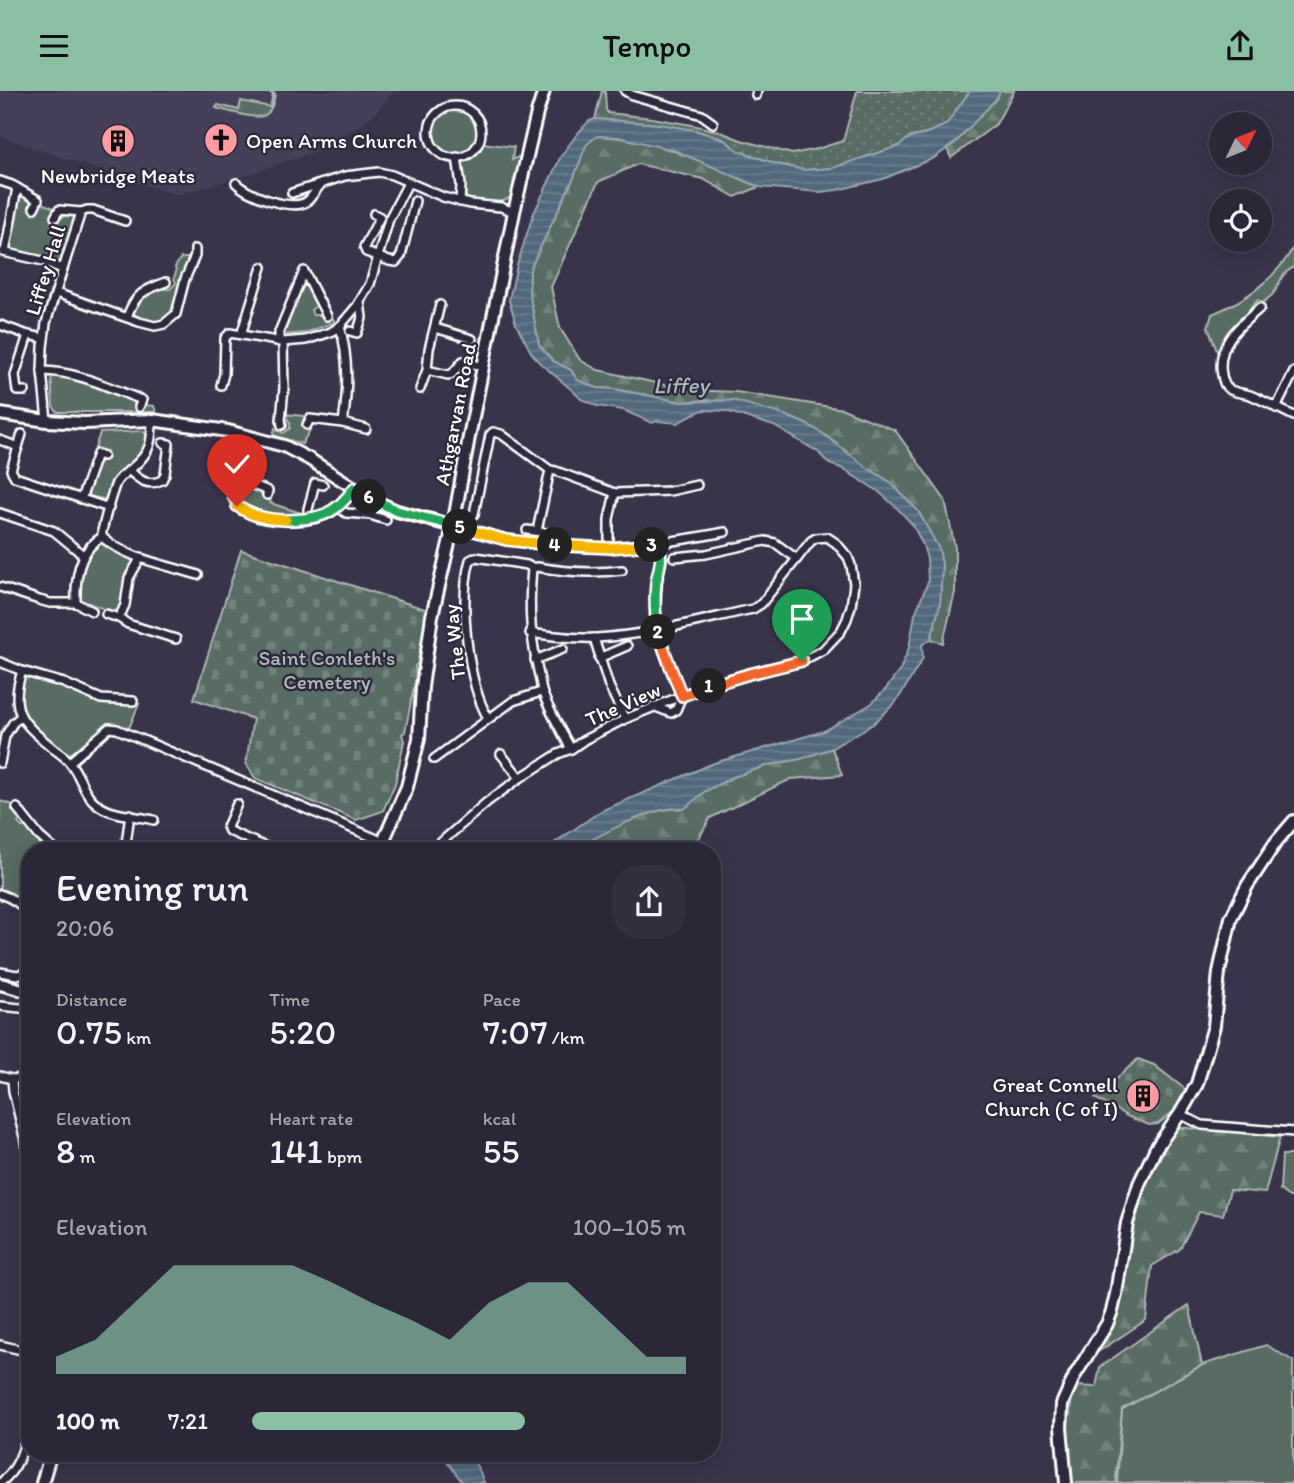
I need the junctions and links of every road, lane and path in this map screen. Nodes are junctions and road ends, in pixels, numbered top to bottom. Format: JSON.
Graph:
{"nodes":[{"id":1,"x":544,"y":91,"type":"edge"},
{"id":2,"x":625,"y":91,"type":"edge"},
{"id":3,"x":711,"y":118,"type":"dead end"},
{"id":4,"x":457,"y":157,"type":"junction"},
{"id":5,"x":0,"y":181,"type":"edge"},
{"id":6,"x":236,"y":183,"type":"dead end"},
{"id":7,"x":408,"y":183,"type":"junction"},
{"id":8,"x":322,"y":184,"type":"junction"},
{"id":9,"x":17,"y":188,"type":"junction"},
{"id":10,"x":292,"y":193,"type":"dead end"},
{"id":11,"x":415,"y":201,"type":"dead end"},
{"id":12,"x":460,"y":202,"type":"junction"},
{"id":13,"x":34,"y":208,"type":"dead end"},
{"id":14,"x":403,"y":209,"type":"dead end"},
{"id":15,"x":80,"y":212,"type":"junction"},
{"id":16,"x":412,"y":212,"type":"junction"},
{"id":17,"x":514,"y":212,"type":"junction"},
{"id":18,"x":374,"y":214,"type":"dead end"},
{"id":19,"x":55,"y":218,"type":"dead end"},
{"id":20,"x":125,"y":221,"type":"dead end"},
{"id":21,"x":195,"y":249,"type":"dead end"},
{"id":22,"x":2,"y":252,"type":"edge"},
{"id":23,"x":378,"y":256,"type":"junction"},
{"id":24,"x":262,"y":267,"type":"dead end"},
{"id":25,"x":62,"y":269,"type":"junction"},
{"id":26,"x":166,"y":282,"type":"dead end"},
{"id":27,"x":56,"y":293,"type":"junction"},
{"id":28,"x":360,"y":302,"type":"junction"},
{"id":29,"x":440,"y":305,"type":"dead end"},
{"id":30,"x":323,"y":308,"type":"junction"},
{"id":31,"x":1260,"y":308,"type":"dead end"},
{"id":32,"x":314,"y":312,"type":"dead end"},
{"id":33,"x":327,"y":316,"type":"dead end"},
{"id":34,"x":127,"y":317,"type":"junction"},
{"id":35,"x":0,"y":325,"type":"edge"},
{"id":36,"x":340,"y":326,"type":"junction"},
{"id":37,"x":435,"y":328,"type":"junction"},
{"id":38,"x":350,"y":331,"type":"dead end"},
{"id":39,"x":28,"y":335,"type":"junction"},
{"id":40,"x":241,"y":335,"type":"junction"},
{"id":41,"x":44,"y":338,"type":"junction"},
{"id":42,"x":468,"y":340,"type":"dead end"},
{"id":43,"x":281,"y":342,"type":"junction"},
{"id":44,"x":484,"y":367,"type":"junction"},
{"id":45,"x":427,"y":370,"type":"junction"},
{"id":46,"x":42,"y":371,"type":"junction"},
{"id":47,"x":1294,"y":372,"type":"edge"},
{"id":48,"x":221,"y":385,"type":"dead end"},
{"id":49,"x":420,"y":389,"type":"dead end"},
{"id":50,"x":25,"y":391,"type":"dead end"},
{"id":51,"x":139,"y":407,"type":"dead end"},
{"id":52,"x":1276,"y":408,"type":"junction"},
{"id":53,"x":0,"y":414,"type":"edge"},
{"id":54,"x":1294,"y":417,"type":"edge"},
{"id":55,"x":152,"y":420,"type":"junction"},
{"id":56,"x":47,"y":421,"type":"junction"},
{"id":57,"x":343,"y":423,"type":"junction"},
{"id":58,"x":282,"y":425,"type":"dead end"},
{"id":59,"x":307,"y":425,"type":"dead end"},
{"id":60,"x":366,"y":429,"type":"dead end"},
{"id":61,"x":22,"y":434,"type":"dead end"},
{"id":62,"x":0,"y":440,"type":"edge"},
{"id":63,"x":163,"y":443,"type":"dead end"},
{"id":64,"x":18,"y":447,"type":"junction"},
{"id":65,"x":103,"y":456,"type":"dead end"},
{"id":66,"x":129,"y":470,"type":"junction"},
{"id":67,"x":473,"y":470,"type":"dead end"},
{"id":68,"x":550,"y":470,"type":"junction"},
{"id":69,"x":482,"y":472,"type":"junction"},
{"id":70,"x":687,"y":478,"type":"dead end"},
{"id":71,"x":323,"y":485,"type":"dead end"},
{"id":72,"x":354,"y":488,"type":"junction"},
{"id":73,"x":615,"y":493,"type":"junction"},
{"id":74,"x":267,"y":495,"type":"dead end"},
{"id":75,"x":81,"y":499,"type":"junction"},
{"id":76,"x":338,"y":507,"type":"junction"},
{"id":77,"x":109,"y":508,"type":"junction"},
{"id":78,"x":0,"y":513,"type":"edge"},
{"id":79,"x":474,"y":514,"type":"dead end"},
{"id":80,"x":309,"y":519,"type":"junction"},
{"id":81,"x":386,"y":520,"type":"dead end"},
{"id":82,"x":453,"y":526,"type":"junction"},
{"id":83,"x":527,"y":530,"type":"dead end"},
{"id":84,"x":537,"y":531,"type":"junction"},
{"id":85,"x":725,"y":532,"type":"dead end"},
{"id":86,"x":546,"y":533,"type":"dead end"},
{"id":87,"x":102,"y":537,"type":"junction"},
{"id":88,"x":659,"y":544,"type":"junction"},
{"id":89,"x":609,"y":548,"type":"junction"},
{"id":90,"x":83,"y":555,"type":"junction"},
{"id":91,"x":141,"y":557,"type":"junction"},
{"id":92,"x":674,"y":557,"type":"dead end"},
{"id":93,"x":797,"y":559,"type":"junction"},
{"id":94,"x":610,"y":562,"type":"dead end"},
{"id":95,"x":532,"y":568,"type":"junction"},
{"id":96,"x":622,"y":570,"type":"dead end"},
{"id":97,"x":611,"y":571,"type":"junction"},
{"id":98,"x":198,"y":575,"type":"dead end"},
{"id":99,"x":0,"y":587,"type":"edge"},
{"id":100,"x":76,"y":603,"type":"junction"},
{"id":101,"x":92,"y":611,"type":"dead end"},
{"id":102,"x":106,"y":614,"type":"dead end"},
{"id":103,"x":119,"y":618,"type":"junction"},
{"id":104,"x":657,"y":629,"type":"junction"},
{"id":105,"x":530,"y":633,"type":"junction"},
{"id":106,"x":594,"y":638,"type":"junction"},
{"id":107,"x":176,"y":639,"type":"dead end"},
{"id":108,"x":627,"y":646,"type":"dead end"},
{"id":109,"x":563,"y":649,"type":"dead end"},
{"id":110,"x":600,"y":658,"type":"junction"},
{"id":111,"x":535,"y":660,"type":"junction"},
{"id":112,"x":0,"y":662,"type":"edge"},
{"id":113,"x":22,"y":671,"type":"junction"},
{"id":114,"x":104,"y":689,"type":"dead end"},
{"id":115,"x":541,"y":692,"type":"junction"},
{"id":116,"x":682,"y":697,"type":"junction"},
{"id":117,"x":101,"y":699,"type":"junction"},
{"id":118,"x":133,"y":701,"type":"dead end"},
{"id":119,"x":653,"y":706,"type":"junction"},
{"id":120,"x":20,"y":717,"type":"junction"},
{"id":121,"x":488,"y":718,"type":"junction"},
{"id":122,"x":625,"y":719,"type":"junction"},
{"id":123,"x":3,"y":735,"type":"edge"},
{"id":124,"x":571,"y":749,"type":"junction"},
{"id":125,"x":502,"y":754,"type":"dead end"},
{"id":126,"x":434,"y":759,"type":"dead end"},
{"id":127,"x":70,"y":762,"type":"junction"},
{"id":128,"x":0,"y":763,"type":"edge"},
{"id":129,"x":520,"y":778,"type":"junction"},
{"id":130,"x":237,"y":804,"type":"dead end"},
{"id":131,"x":17,"y":809,"type":"dead end"},
{"id":132,"x":130,"y":814,"type":"junction"},
{"id":133,"x":154,"y":820,"type":"dead end"},
{"id":134,"x":1294,"y":821,"type":"edge"},
{"id":135,"x":46,"y":842,"type":"edge"},
{"id":136,"x":126,"y":842,"type":"edge"},
{"id":137,"x":254,"y":842,"type":"edge"},
{"id":138,"x":372,"y":842,"type":"edge"},
{"id":139,"x":383,"y":842,"type":"edge"},
{"id":140,"x":441,"y":842,"type":"edge"},
{"id":141,"x":0,"y":894,"type":"edge"},
{"id":142,"x":21,"y":906,"type":"edge"},
{"id":143,"x":0,"y":972,"type":"edge"},
{"id":144,"x":21,"y":974,"type":"edge"},
{"id":145,"x":0,"y":984,"type":"edge"},
{"id":146,"x":21,"y":990,"type":"edge"},
{"id":147,"x":0,"y":1006,"type":"edge"},
{"id":148,"x":21,"y":1008,"type":"edge"},
{"id":149,"x":0,"y":1076,"type":"edge"},
{"id":150,"x":21,"y":1078,"type":"edge"},
{"id":151,"x":12,"y":1079,"type":"junction"},
{"id":152,"x":1180,"y":1114,"type":"junction"},
{"id":153,"x":21,"y":1124,"type":"edge"},
{"id":154,"x":1294,"y":1132,"type":"edge"},
{"id":155,"x":0,"y":1345,"type":"edge"},
{"id":156,"x":21,"y":1350,"type":"edge"},
{"id":157,"x":21,"y":1452,"type":"edge"},
{"id":158,"x":48,"y":1462,"type":"edge"},
{"id":159,"x":0,"y":1483,"type":"edge"},
{"id":160,"x":42,"y":1483,"type":"edge"},
{"id":161,"x":1066,"y":1483,"type":"edge"}],
"edges":[{"from":1,"to":17,"type":"street","name":"Athgarvan Road"},
{"from":2,"to":3,"type":"street"},
{"from":4,"to":4,"type":"street"},
{"from":4,"to":12,"type":"street"},
{"from":5,"to":9,"type":"street"},
{"from":6,"to":8,"type":"street"},
{"from":7,"to":8,"type":"street"},
{"from":7,"to":12,"type":"street"},
{"from":7,"to":23,"type":"street"},
{"from":8,"to":10,"type":"street"},
{"from":9,"to":13,"type":"street"},
{"from":9,"to":22,"type":"street"},
{"from":11,"to":16,"type":"street"},
{"from":12,"to":17,"type":"street"},
{"from":14,"to":16,"type":"street"},
{"from":15,"to":19,"type":"street"},
{"from":15,"to":20,"type":"street"},
{"from":15,"to":25,"type":"street","name":"Liffey Hall"},
{"from":16,"to":23,"type":"street"},
{"from":17,"to":44,"type":"street","name":"Athgarvan Road"},
{"from":18,"to":23,"type":"street"},
{"from":21,"to":34,"type":"street"},
{"from":22,"to":25,"type":"street"},
{"from":23,"to":28,"type":"street"},
{"from":24,"to":40,"type":"street"},
{"from":25,"to":27,"type":"street","name":"Liffey Hall"},
{"from":26,"to":34,"type":"street"},
{"from":27,"to":34,"type":"street"},
{"from":27,"to":41,"type":"street","name":"Liffey Hall"},
{"from":28,"to":36,"type":"street"},
{"from":28,"to":38,"type":"street"},
{"from":29,"to":37,"type":"street"},
{"from":30,"to":32,"type":"street"},
{"from":30,"to":33,"type":"street"},
{"from":30,"to":43,"type":"street"},
{"from":31,"to":52,"type":"street"},
{"from":35,"to":39,"type":"street"},
{"from":36,"to":43,"type":"street"},
{"from":36,"to":57,"type":"street"},
{"from":37,"to":42,"type":"street"},
{"from":37,"to":45,"type":"street"},
{"from":39,"to":41,"type":"street"},
{"from":39,"to":50,"type":"street"},
{"from":40,"to":43,"type":"street"},
{"from":40,"to":48,"type":"street"},
{"from":41,"to":46,"type":"street","name":"Liffey Hall"},
{"from":43,"to":58,"type":"street"},
{"from":44,"to":45,"type":"street"},
{"from":44,"to":82,"type":"street","name":"Athgarvan Road"},
{"from":45,"to":49,"type":"street"},
{"from":46,"to":51,"type":"street"},
{"from":46,"to":56,"type":"street","name":"Liffey Hall"},
{"from":47,"to":52,"type":"street"},
{"from":52,"to":54,"type":"street"},
{"from":53,"to":56,"type":"street"},
{"from":55,"to":56,"type":"street"},
{"from":55,"to":66,"type":"street"},
{"from":55,"to":72,"type":"street"},
{"from":57,"to":59,"type":"street"},
{"from":57,"to":60,"type":"street"},
{"from":61,"to":64,"type":"street"},
{"from":62,"to":64,"type":"street"},
{"from":63,"to":66,"type":"street"},
{"from":64,"to":75,"type":"street"},
{"from":65,"to":75,"type":"street"},
{"from":66,"to":77,"type":"street"},
{"from":67,"to":69,"type":"street"},
{"from":68,"to":69,"type":"street"},
{"from":68,"to":73,"type":"street"},
{"from":68,"to":84,"type":"street"},
{"from":69,"to":79,"type":"street"},
{"from":70,"to":73,"type":"street"},
{"from":71,"to":80,"type":"street"},
{"from":72,"to":76,"type":"street"},
{"from":72,"to":82,"type":"street"},
{"from":73,"to":89,"type":"street"},
{"from":74,"to":80,"type":"street"},
{"from":75,"to":77,"type":"street"},
{"from":76,"to":80,"type":"street"},
{"from":76,"to":81,"type":"street"},
{"from":77,"to":87,"type":"street"},
{"from":78,"to":90,"type":"street"},
{"from":82,"to":89,"type":"street"},
{"from":82,"to":139,"type":"street","name":"Athgarvan Road"},
{"from":83,"to":84,"type":"street"},
{"from":84,"to":86,"type":"street"},
{"from":85,"to":88,"type":"street"},
{"from":87,"to":90,"type":"street"},
{"from":87,"to":91,"type":"street"},
{"from":88,"to":89,"type":"street"},
{"from":88,"to":104,"type":"street"},
{"from":90,"to":100,"type":"street"},
{"from":91,"to":98,"type":"street"},
{"from":91,"to":103,"type":"street"},
{"from":92,"to":93,"type":"street"},
{"from":93,"to":104,"type":"street"},
{"from":93,"to":116,"type":"street","name":"The View"},
{"from":94,"to":97,"type":"street"},
{"from":95,"to":97,"type":"street"},
{"from":95,"to":105,"type":"street"},
{"from":95,"to":121,"type":"street","name":"The Way"},
{"from":96,"to":97,"type":"street"},
{"from":99,"to":100,"type":"street"},
{"from":100,"to":101,"type":"street"},
{"from":102,"to":103,"type":"street"},
{"from":103,"to":107,"type":"street"},
{"from":104,"to":106,"type":"street"},
{"from":104,"to":116,"type":"street"},
{"from":105,"to":106,"type":"street"},
{"from":105,"to":111,"type":"street"},
{"from":106,"to":110,"type":"street"},
{"from":108,"to":110,"type":"street"},
{"from":109,"to":111,"type":"street"},
{"from":110,"to":122,"type":"street"},
{"from":111,"to":115,"type":"street"},
{"from":112,"to":113,"type":"street"},
{"from":113,"to":117,"type":"street"},
{"from":113,"to":120,"type":"street"},
{"from":114,"to":117,"type":"street"},
{"from":115,"to":121,"type":"street"},
{"from":115,"to":124,"type":"street"},
{"from":116,"to":119,"type":"street","name":"The View"},
{"from":116,"to":119,"type":"street"},
{"from":117,"to":118,"type":"street"},
{"from":119,"to":122,"type":"street","name":"The View"},
{"from":120,"to":123,"type":"street"},
{"from":120,"to":127,"type":"street"},
{"from":121,"to":126,"type":"street"},
{"from":122,"to":124,"type":"street","name":"The View"},
{"from":123,"to":128,"type":"street"},
{"from":124,"to":129,"type":"street","name":"The View"},
{"from":125,"to":129,"type":"street"},
{"from":127,"to":132,"type":"street"},
{"from":127,"to":138,"type":"street"},
{"from":129,"to":140,"type":"street","name":"The View"},
{"from":130,"to":137,"type":"street"},
{"from":131,"to":135,"type":"street"},
{"from":132,"to":133,"type":"street"},
{"from":132,"to":136,"type":"street"},
{"from":134,"to":152,"type":"street"},
{"from":141,"to":142,"type":"street"},
{"from":143,"to":144,"type":"street"},
{"from":145,"to":146,"type":"street"},
{"from":147,"to":148,"type":"street"},
{"from":149,"to":151,"type":"street"},
{"from":150,"to":151,"type":"street"},
{"from":151,"to":153,"type":"street"},
{"from":152,"to":154,"type":"street"},
{"from":152,"to":161,"type":"street"},
{"from":155,"to":156,"type":"street"},
{"from":157,"to":159,"type":"street"},
{"from":158,"to":160,"type":"street"}]}
